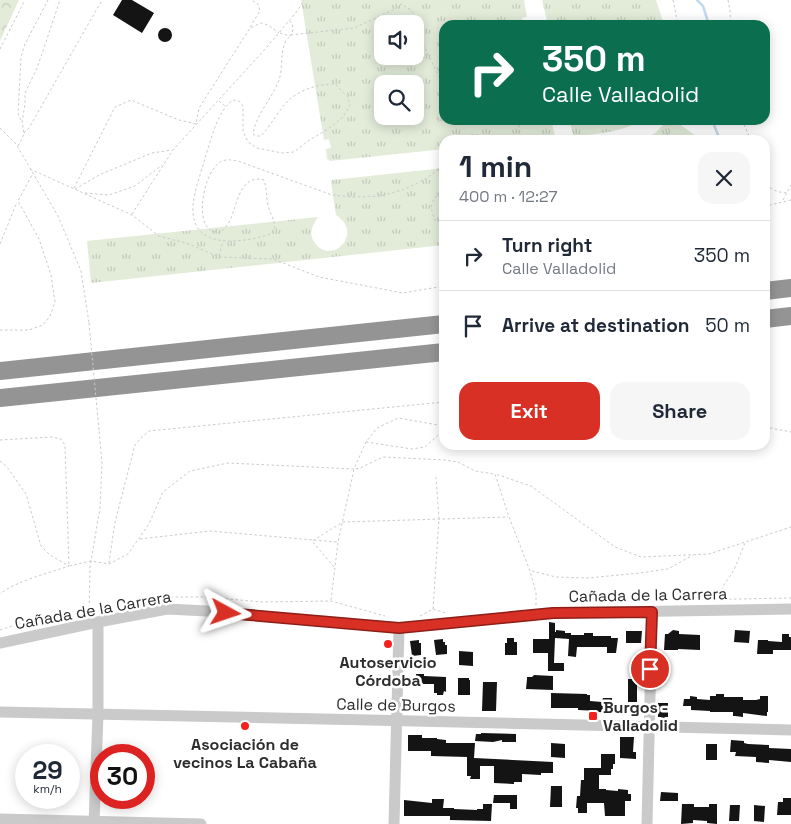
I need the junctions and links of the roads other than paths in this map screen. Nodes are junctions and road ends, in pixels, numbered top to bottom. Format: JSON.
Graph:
{"nodes":[{"id":1,"x":791,"y":288,"type":"edge"},
{"id":2,"x":770,"y":290,"type":"edge"},
{"id":3,"x":791,"y":316,"type":"edge"},
{"id":4,"x":770,"y":318,"type":"edge"},
{"id":5,"x":439,"y":325,"type":"edge"},
{"id":6,"x":439,"y":353,"type":"edge"},
{"id":7,"x":0,"y":371,"type":"edge"},
{"id":8,"x":0,"y":398,"type":"edge"},
{"id":9,"x":791,"y":608,"type":"edge"},
{"id":10,"x":652,"y":612,"type":"junction"},
{"id":11,"x":98,"y":622,"type":"junction"},
{"id":12,"x":399,"y":628,"type":"junction"},
{"id":13,"x":0,"y":643,"type":"edge"},
{"id":14,"x":0,"y":712,"type":"edge"},
{"id":15,"x":98,"y":714,"type":"junction"},
{"id":16,"x":396,"y":721,"type":"junction"},
{"id":17,"x":649,"y":726,"type":"junction"},
{"id":18,"x":791,"y":730,"type":"edge"},
{"id":19,"x":0,"y":819,"type":"edge"},
{"id":20,"x":94,"y":823,"type":"edge"},
{"id":21,"x":202,"y":824,"type":"edge"},
{"id":22,"x":394,"y":824,"type":"edge"},
{"id":23,"x":647,"y":824,"type":"edge"}],
"edges":[{"from":1,"to":2,"type":"highway"},
{"from":3,"to":4,"type":"highway"},
{"from":5,"to":7,"type":"highway"},
{"from":6,"to":8,"type":"highway"},
{"from":9,"to":10,"type":"street","name":"Cañada de la Carrera"},
{"from":10,"to":12,"type":"street","name":"Cañada de la Carrera"},
{"from":10,"to":17,"type":"street"},
{"from":11,"to":12,"type":"street","name":"Cañada de la Carrera"},
{"from":11,"to":13,"type":"street","name":"Cañada de la Carrera"},
{"from":11,"to":15,"type":"street"},
{"from":12,"to":16,"type":"street"},
{"from":14,"to":15,"type":"street","name":"Calle de Burgos"},
{"from":15,"to":16,"type":"street","name":"Calle de Burgos"},
{"from":15,"to":20,"type":"street"},
{"from":16,"to":17,"type":"street","name":"Calle de Burgos"},
{"from":16,"to":22,"type":"street"},
{"from":17,"to":18,"type":"street","name":"Calle de Burgos"},
{"from":17,"to":23,"type":"street"},
{"from":19,"to":20,"type":"street"},
{"from":20,"to":21,"type":"street"}]}
